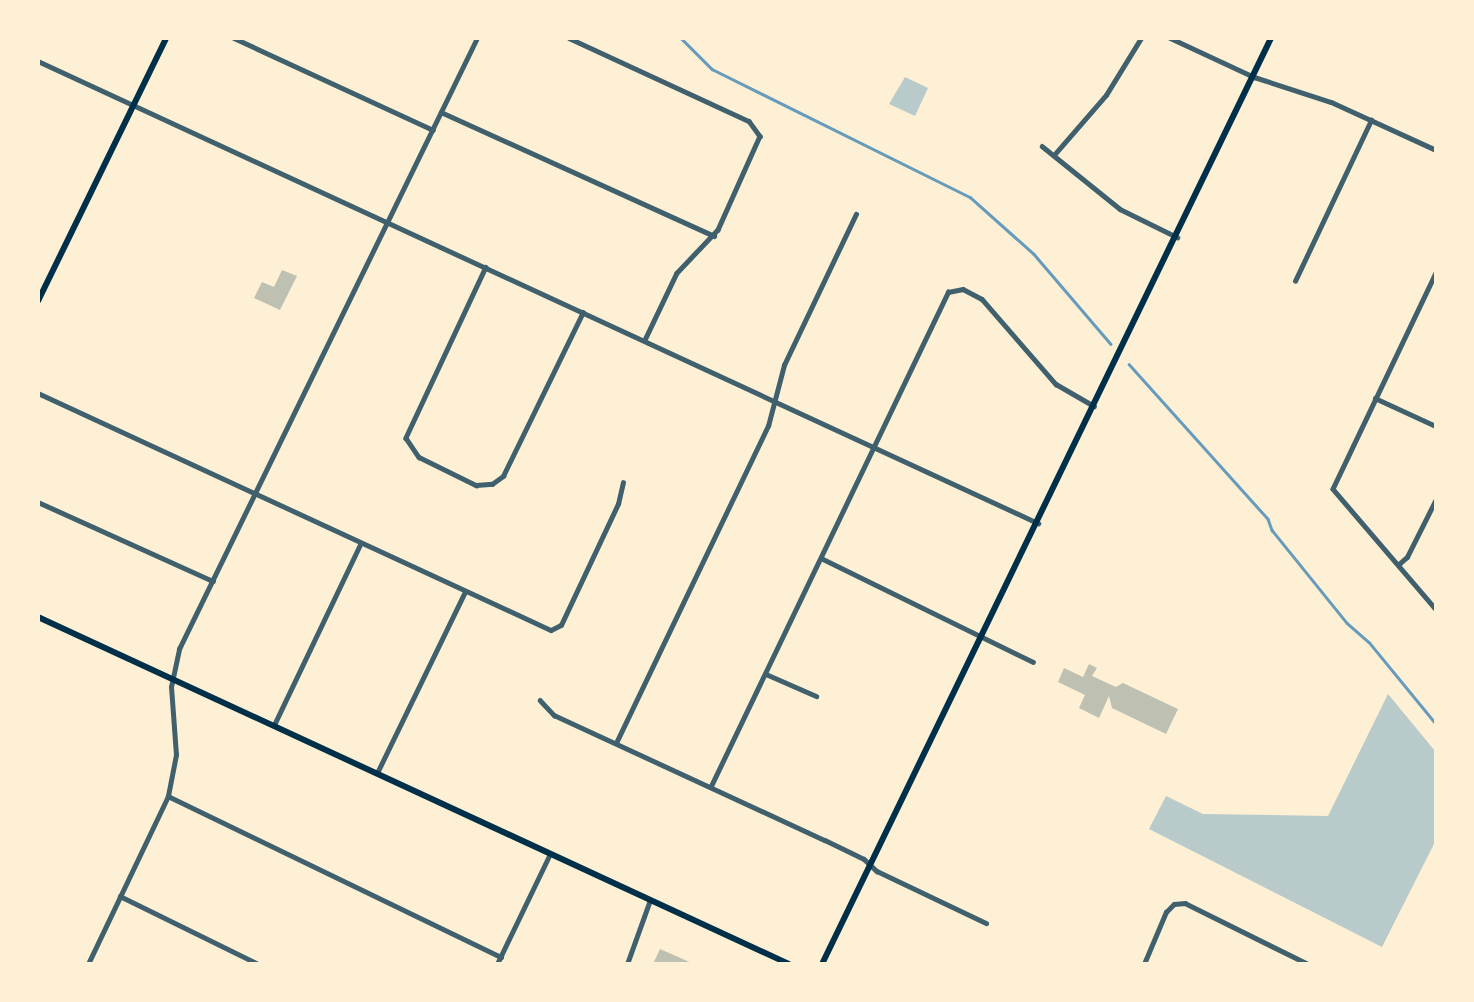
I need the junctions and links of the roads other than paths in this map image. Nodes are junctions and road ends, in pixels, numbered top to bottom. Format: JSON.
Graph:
{"nodes":[{"id":1,"x":166,"y":38,"type":"edge"},
{"id":2,"x":234,"y":38,"type":"edge"},
{"id":3,"x":569,"y":38,"type":"edge"},
{"id":4,"x":1141,"y":38,"type":"edge"},
{"id":5,"x":1170,"y":38,"type":"edge"},
{"id":6,"x":1271,"y":38,"type":"edge"},
{"id":7,"x":476,"y":39,"type":"edge"},
{"id":8,"x":38,"y":61,"type":"edge"},
{"id":9,"x":1254,"y":77,"type":"junction"},
{"id":10,"x":133,"y":106,"type":"junction"},
{"id":11,"x":441,"y":111,"type":"junction"},
{"id":12,"x":1371,"y":120,"type":"junction"},
{"id":13,"x":433,"y":130,"type":"junction"},
{"id":14,"x":1042,"y":146,"type":"dead end"},
{"id":15,"x":1436,"y":150,"type":"edge"},
{"id":16,"x":1054,"y":155,"type":"junction"},
{"id":17,"x":856,"y":214,"type":"dead end"},
{"id":18,"x":388,"y":222,"type":"junction"},
{"id":19,"x":714,"y":236,"type":"junction"},
{"id":20,"x":1177,"y":237,"type":"junction"},
{"id":21,"x":486,"y":267,"type":"junction"},
{"id":22,"x":1436,"y":273,"type":"edge"},
{"id":23,"x":1295,"y":281,"type":"dead end"},
{"id":24,"x":38,"y":301,"type":"edge"},
{"id":25,"x":583,"y":312,"type":"junction"},
{"id":26,"x":645,"y":340,"type":"junction"},
{"id":27,"x":38,"y":393,"type":"edge"},
{"id":28,"x":1375,"y":398,"type":"junction"},
{"id":29,"x":774,"y":400,"type":"junction"},
{"id":30,"x":1095,"y":407,"type":"junction"},
{"id":31,"x":1436,"y":426,"type":"edge"},
{"id":32,"x":873,"y":445,"type":"junction"},
{"id":33,"x":623,"y":483,"type":"dead end"},
{"id":34,"x":255,"y":496,"type":"junction"},
{"id":35,"x":1436,"y":499,"type":"edge"},
{"id":36,"x":38,"y":502,"type":"edge"},
{"id":37,"x":1038,"y":523,"type":"junction"},
{"id":38,"x":360,"y":545,"type":"junction"},
{"id":39,"x":821,"y":558,"type":"junction"},
{"id":40,"x":1398,"y":565,"type":"junction"},
{"id":41,"x":213,"y":581,"type":"junction"},
{"id":42,"x":465,"y":593,"type":"junction"},
{"id":43,"x":1436,"y":609,"type":"edge"},
{"id":44,"x":38,"y":617,"type":"edge"},
{"id":45,"x":985,"y":636,"type":"junction"},
{"id":46,"x":1033,"y":662,"type":"dead end"},
{"id":47,"x":766,"y":674,"type":"junction"},
{"id":48,"x":172,"y":679,"type":"junction"},
{"id":49,"x":816,"y":696,"type":"dead end"},
{"id":50,"x":540,"y":699,"type":"dead end"},
{"id":51,"x":274,"y":725,"type":"junction"},
{"id":52,"x":616,"y":743,"type":"junction"},
{"id":53,"x":377,"y":773,"type":"junction"},
{"id":54,"x":711,"y":786,"type":"junction"},
{"id":55,"x":168,"y":796,"type":"junction"},
{"id":56,"x":550,"y":853,"type":"junction"},
{"id":57,"x":871,"y":865,"type":"junction"},
{"id":58,"x":120,"y":896,"type":"junction"},
{"id":59,"x":650,"y":899,"type":"junction"},
{"id":60,"x":986,"y":923,"type":"dead end"},
{"id":61,"x":501,"y":957,"type":"junction"},
{"id":62,"x":88,"y":964,"type":"edge"},
{"id":63,"x":258,"y":964,"type":"edge"},
{"id":64,"x":497,"y":964,"type":"edge"},
{"id":65,"x":627,"y":964,"type":"edge"},
{"id":66,"x":789,"y":964,"type":"edge"},
{"id":67,"x":822,"y":964,"type":"edge"},
{"id":68,"x":1144,"y":964,"type":"edge"},
{"id":69,"x":1308,"y":964,"type":"edge"}],
"edges":[{"from":1,"to":10,"type":"main road"},
{"from":2,"to":13,"type":"street"},
{"from":3,"to":19,"type":"street"},
{"from":4,"to":16,"type":"street"},
{"from":5,"to":9,"type":"street"},
{"from":6,"to":9,"type":"main road"},
{"from":7,"to":11,"type":"street"},
{"from":8,"to":10,"type":"street"},
{"from":9,"to":12,"type":"street"},
{"from":9,"to":20,"type":"main road"},
{"from":10,"to":18,"type":"street"},
{"from":10,"to":24,"type":"main road"},
{"from":11,"to":13,"type":"street"},
{"from":11,"to":19,"type":"street"},
{"from":12,"to":15,"type":"street"},
{"from":12,"to":23,"type":"street"},
{"from":13,"to":18,"type":"street"},
{"from":14,"to":16,"type":"street"},
{"from":16,"to":20,"type":"street"},
{"from":17,"to":29,"type":"street"},
{"from":18,"to":21,"type":"street"},
{"from":18,"to":34,"type":"street"},
{"from":19,"to":26,"type":"street"},
{"from":20,"to":30,"type":"main road"},
{"from":21,"to":25,"type":"street"},
{"from":21,"to":25,"type":"street"},
{"from":22,"to":28,"type":"street"},
{"from":25,"to":26,"type":"street"},
{"from":26,"to":29,"type":"street"},
{"from":27,"to":34,"type":"street"},
{"from":28,"to":31,"type":"street"},
{"from":28,"to":40,"type":"street"},
{"from":29,"to":32,"type":"street"},
{"from":29,"to":52,"type":"street"},
{"from":30,"to":32,"type":"street"},
{"from":30,"to":37,"type":"main road"},
{"from":32,"to":37,"type":"street"},
{"from":32,"to":39,"type":"street"},
{"from":33,"to":42,"type":"street"},
{"from":34,"to":38,"type":"street"},
{"from":34,"to":41,"type":"street"},
{"from":35,"to":40,"type":"street"},
{"from":36,"to":41,"type":"street"},
{"from":37,"to":45,"type":"main road"},
{"from":38,"to":42,"type":"street"},
{"from":38,"to":51,"type":"street"},
{"from":39,"to":45,"type":"street"},
{"from":39,"to":47,"type":"street"},
{"from":40,"to":43,"type":"street"},
{"from":41,"to":48,"type":"street"},
{"from":42,"to":53,"type":"street"},
{"from":44,"to":48,"type":"main road"},
{"from":45,"to":46,"type":"street"},
{"from":45,"to":57,"type":"main road"},
{"from":47,"to":49,"type":"street"},
{"from":47,"to":54,"type":"street"},
{"from":48,"to":51,"type":"main road"},
{"from":48,"to":55,"type":"street"},
{"from":50,"to":52,"type":"street"},
{"from":51,"to":53,"type":"main road"},
{"from":52,"to":54,"type":"street"},
{"from":53,"to":56,"type":"main road"},
{"from":54,"to":57,"type":"street"},
{"from":55,"to":58,"type":"street"},
{"from":55,"to":61,"type":"street"},
{"from":56,"to":59,"type":"main road"},
{"from":56,"to":61,"type":"street"},
{"from":57,"to":60,"type":"street"},
{"from":57,"to":67,"type":"main road"},
{"from":58,"to":62,"type":"street"},
{"from":58,"to":63,"type":"street"},
{"from":59,"to":65,"type":"street"},
{"from":59,"to":66,"type":"main road"},
{"from":61,"to":64,"type":"street"},
{"from":68,"to":69,"type":"street"}]}
